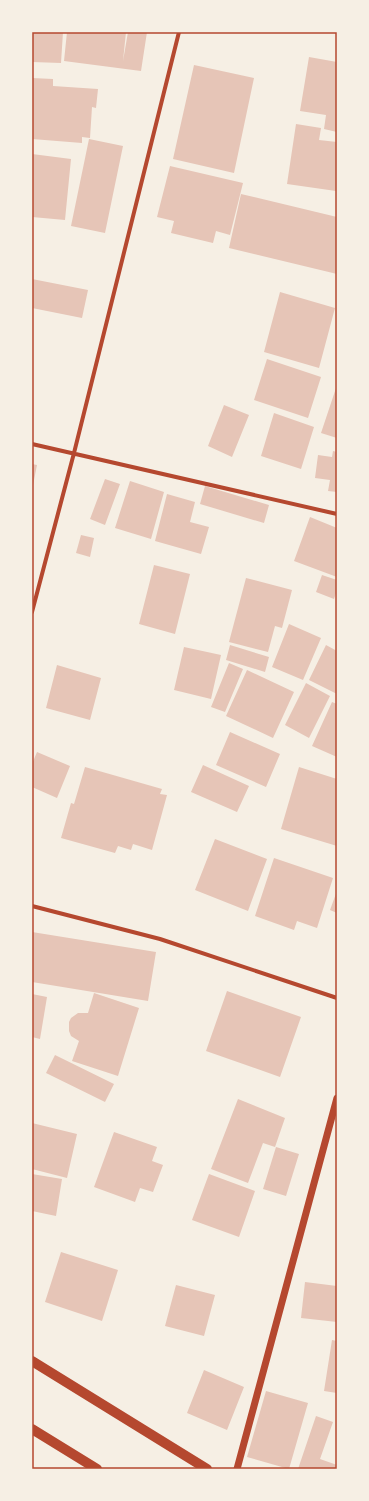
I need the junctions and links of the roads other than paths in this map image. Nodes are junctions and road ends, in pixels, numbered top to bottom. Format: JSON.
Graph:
{"nodes":[{"id":1,"x":179,"y":32,"type":"edge"},
{"id":2,"x":32,"y":444,"type":"edge"},
{"id":3,"x":74,"y":453,"type":"junction"},
{"id":4,"x":337,"y":514,"type":"edge"},
{"id":5,"x":32,"y":612,"type":"edge"},
{"id":6,"x":32,"y":906,"type":"edge"},
{"id":7,"x":337,"y":998,"type":"edge"},
{"id":8,"x":337,"y":1098,"type":"edge"},
{"id":9,"x":32,"y":1362,"type":"edge"},
{"id":10,"x":32,"y":1429,"type":"edge"},
{"id":11,"x":97,"y":1469,"type":"edge"},
{"id":12,"x":207,"y":1469,"type":"edge"},
{"id":13,"x":237,"y":1469,"type":"edge"}],
"edges":[{"from":1,"to":3,"type":"street"},
{"from":2,"to":3,"type":"street"},
{"from":3,"to":4,"type":"street"},
{"from":3,"to":5,"type":"street"},
{"from":6,"to":7,"type":"street"},
{"from":8,"to":13,"type":"street"},
{"from":9,"to":12,"type":"main road"},
{"from":10,"to":11,"type":"main road"}]}
